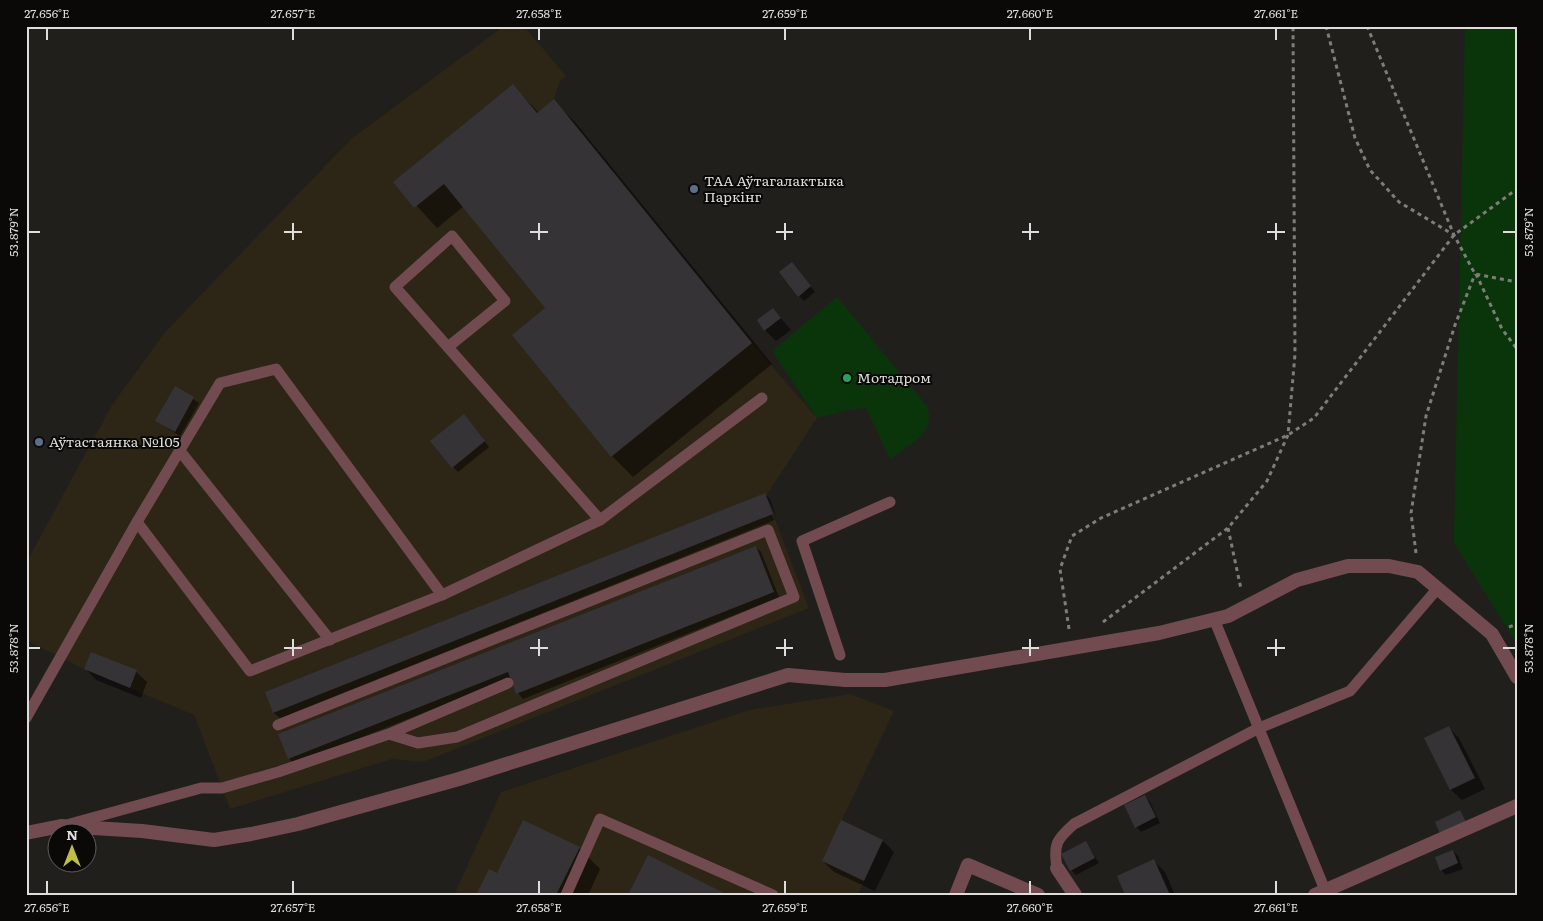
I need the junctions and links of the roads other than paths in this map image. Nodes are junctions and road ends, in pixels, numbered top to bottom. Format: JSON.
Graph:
{"nodes":[{"id":1,"x":448,"y":347,"type":"junction"},
{"id":2,"x":762,"y":398,"type":"dead end"},
{"id":3,"x":180,"y":451,"type":"junction"},
{"id":4,"x":890,"y":502,"type":"dead end"},
{"id":5,"x":600,"y":520,"type":"junction"},
{"id":6,"x":137,"y":522,"type":"junction"},
{"id":7,"x":1438,"y":588,"type":"junction"},
{"id":8,"x":442,"y":595,"type":"junction"},
{"id":9,"x":1214,"y":619,"type":"junction"},
{"id":10,"x":330,"y":640,"type":"junction"},
{"id":11,"x":840,"y":655,"type":"dead end"},
{"id":12,"x":1517,"y":677,"type":"edge"},
{"id":13,"x":508,"y":683,"type":"dead end"},
{"id":14,"x":26,"y":718,"type":"edge"},
{"id":15,"x":278,"y":725,"type":"dead end"},
{"id":16,"x":1259,"y":728,"type":"junction"},
{"id":17,"x":389,"y":734,"type":"junction"},
{"id":18,"x":1517,"y":806,"type":"edge"},
{"id":19,"x":68,"y":824,"type":"edge"},
{"id":20,"x":98,"y":828,"type":"edge"},
{"id":21,"x":48,"y":829,"type":"edge"},
{"id":22,"x":26,"y":833,"type":"edge"},
{"id":23,"x":1057,"y":868,"type":"joint"},
{"id":24,"x":1320,"y":893,"type":"edge"},
{"id":25,"x":566,"y":895,"type":"edge"},
{"id":26,"x":772,"y":895,"type":"edge"},
{"id":27,"x":956,"y":895,"type":"edge"},
{"id":28,"x":1038,"y":895,"type":"edge"},
{"id":29,"x":1075,"y":895,"type":"edge"}],
"edges":[{"from":1,"to":1,"type":"lane"},
{"from":1,"to":5,"type":"lane"},
{"from":2,"to":5,"type":"lane"},
{"from":3,"to":6,"type":"lane"},
{"from":3,"to":8,"type":"lane"},
{"from":3,"to":10,"type":"lane"},
{"from":4,"to":11,"type":"lane"},
{"from":5,"to":8,"type":"lane"},
{"from":6,"to":10,"type":"lane"},
{"from":6,"to":14,"type":"lane"},
{"from":7,"to":9,"type":"street"},
{"from":7,"to":12,"type":"street"},
{"from":7,"to":16,"type":"lane"},
{"from":8,"to":10,"type":"lane"},
{"from":9,"to":16,"type":"lane"},
{"from":9,"to":20,"type":"street"},
{"from":13,"to":17,"type":"lane"},
{"from":15,"to":17,"type":"lane"},
{"from":16,"to":23,"type":"lane"},
{"from":16,"to":24,"type":"lane"},
{"from":17,"to":19,"type":"lane"},
{"from":18,"to":24,"type":"street"},
{"from":21,"to":22,"type":"street"},
{"from":23,"to":29,"type":"street"},
{"from":25,"to":26,"type":"lane"},
{"from":27,"to":28,"type":"street"}]}
